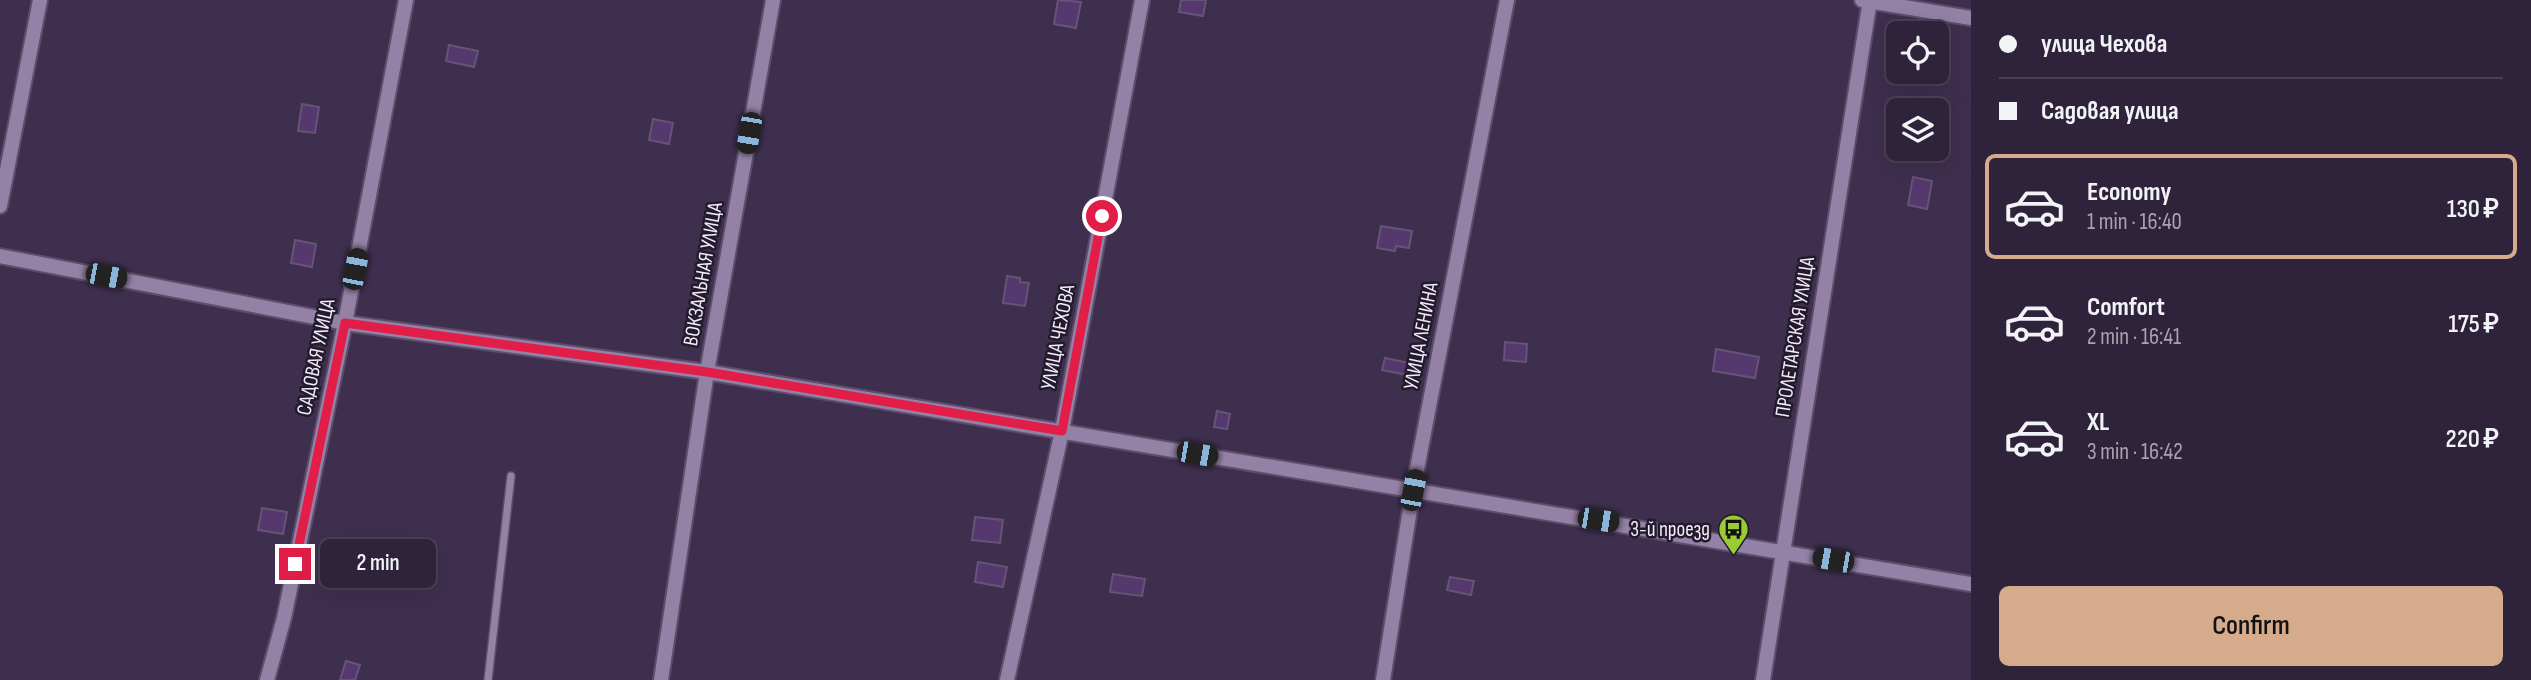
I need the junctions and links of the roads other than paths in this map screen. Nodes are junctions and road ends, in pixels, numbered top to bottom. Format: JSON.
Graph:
{"nodes":[{"id":1,"x":40,"y":0,"type":"edge"},
{"id":2,"x":406,"y":0,"type":"edge"},
{"id":3,"x":773,"y":0,"type":"edge"},
{"id":4,"x":1142,"y":0,"type":"edge"},
{"id":5,"x":1507,"y":0,"type":"edge"},
{"id":6,"x":1867,"y":0,"type":"edge"},
{"id":7,"x":1971,"y":18,"type":"edge"},
{"id":8,"x":0,"y":206,"type":"edge"},
{"id":9,"x":0,"y":256,"type":"edge"},
{"id":10,"x":345,"y":323,"type":"junction"},
{"id":11,"x":707,"y":372,"type":"junction"},
{"id":12,"x":1062,"y":431,"type":"junction"},
{"id":13,"x":510,"y":476,"type":"dead end"},
{"id":14,"x":1413,"y":490,"type":"junction"},
{"id":15,"x":1783,"y":551,"type":"junction"},
{"id":16,"x":1971,"y":584,"type":"edge"},
{"id":17,"x":267,"y":680,"type":"edge"},
{"id":18,"x":488,"y":680,"type":"edge"},
{"id":19,"x":661,"y":680,"type":"edge"},
{"id":20,"x":1007,"y":680,"type":"edge"},
{"id":21,"x":1383,"y":680,"type":"edge"},
{"id":22,"x":1763,"y":680,"type":"edge"}],
"edges":[{"from":1,"to":8,"type":"street"},
{"from":2,"to":10,"type":"street","name":"САДОВАЯ УЛИЦА"},
{"from":3,"to":11,"type":"street","name":"ВОКЗАЛЬНАЯ УЛИЦА"},
{"from":4,"to":12,"type":"street","name":"УЛИЦА ЧЕХОВА"},
{"from":5,"to":14,"type":"street","name":"УЛИЦА ЛЕНИНА"},
{"from":6,"to":7,"type":"street"},
{"from":6,"to":15,"type":"street","name":"ПРОЛЕТАРСКАЯ УЛИЦА"},
{"from":9,"to":10,"type":"street"},
{"from":10,"to":11,"type":"street"},
{"from":10,"to":17,"type":"street","name":"САДОВАЯ УЛИЦА"},
{"from":11,"to":12,"type":"street"},
{"from":11,"to":19,"type":"street","name":"ВОКЗАЛЬНАЯ УЛИЦА"},
{"from":12,"to":14,"type":"street"},
{"from":12,"to":20,"type":"street","name":"УЛИЦА ЧЕХОВА"},
{"from":13,"to":18,"type":"lane"},
{"from":14,"to":15,"type":"street"},
{"from":14,"to":21,"type":"street","name":"УЛИЦА ЛЕНИНА"},
{"from":15,"to":16,"type":"street"},
{"from":15,"to":22,"type":"street","name":"ПРОЛЕТАРСКАЯ УЛИЦА"}]}
